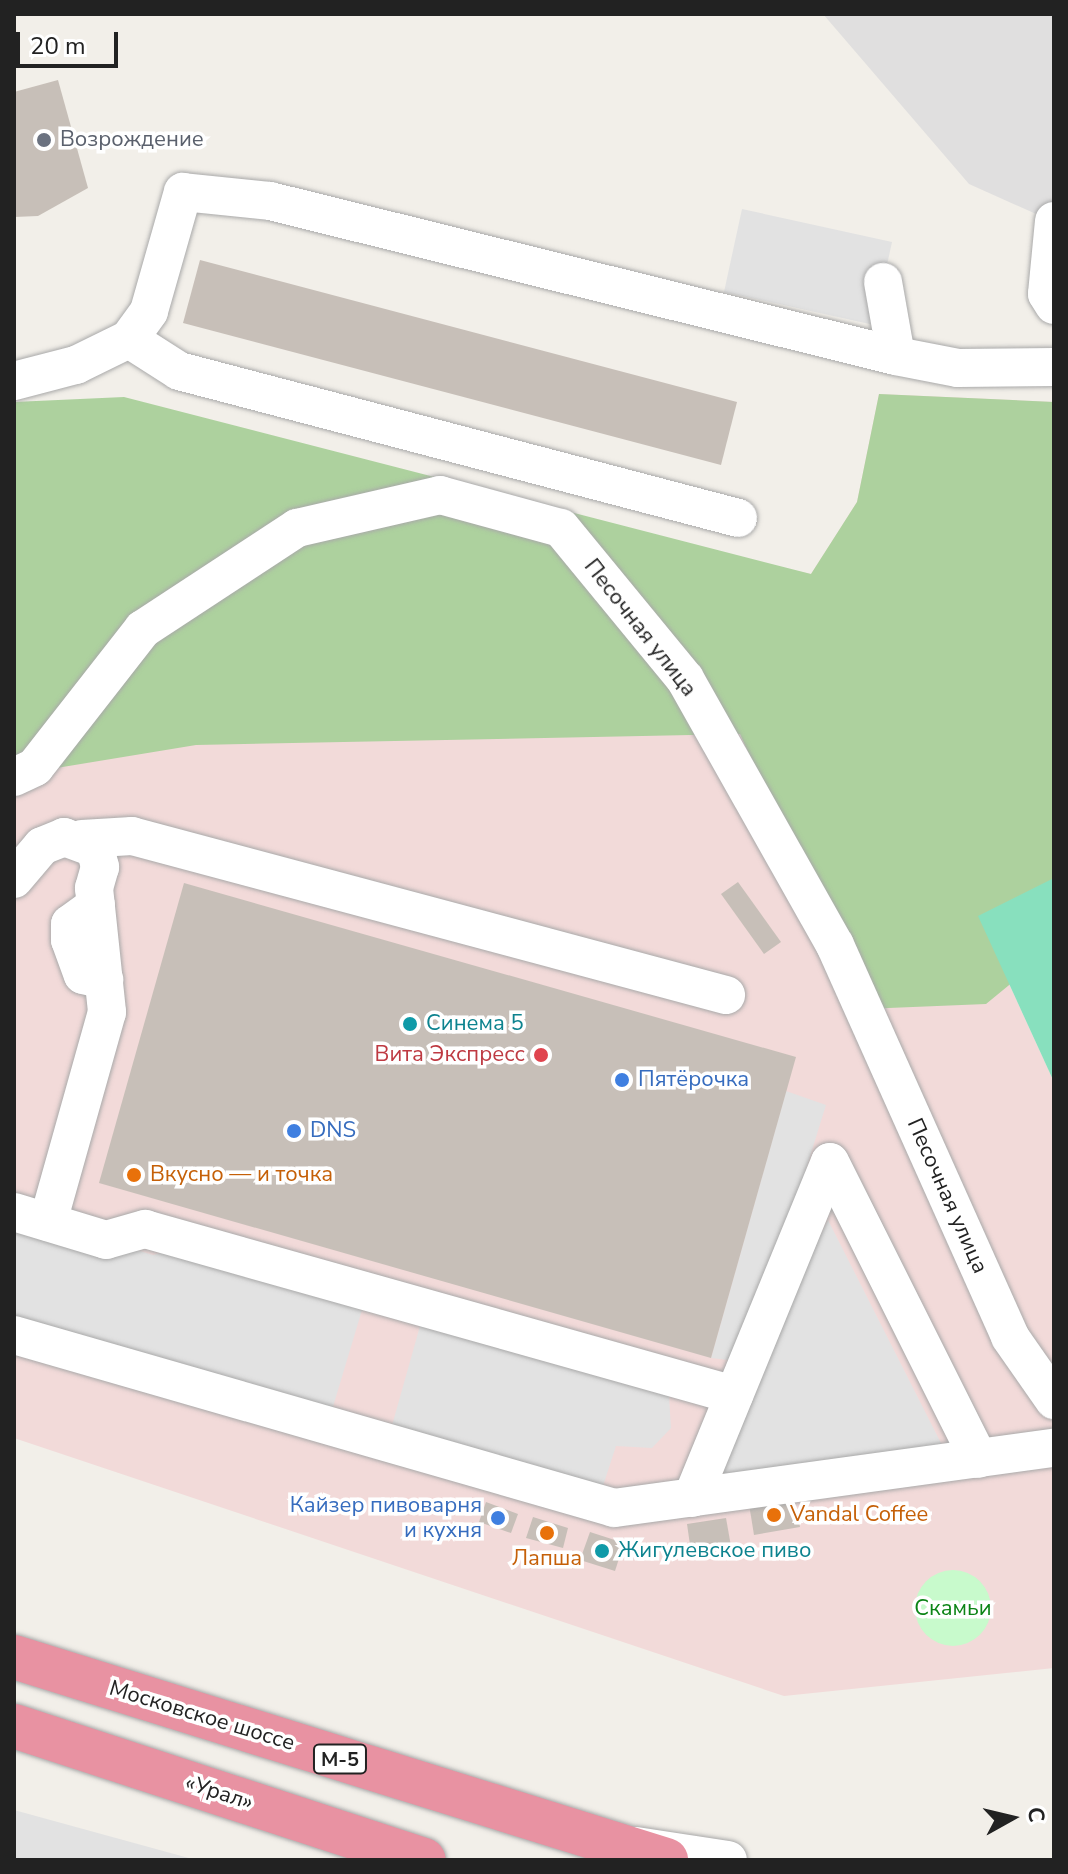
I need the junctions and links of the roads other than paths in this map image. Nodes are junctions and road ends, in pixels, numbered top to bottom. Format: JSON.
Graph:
{"nodes":[{"id":1,"x":1054,"y":221,"type":"edge"},
{"id":2,"x":883,"y":282,"type":"dead end"},
{"id":3,"x":1054,"y":305,"type":"edge"},
{"id":4,"x":139,"y":325,"type":"junction"},
{"id":5,"x":896,"y":356,"type":"junction"},
{"id":6,"x":1054,"y":367,"type":"edge"},
{"id":7,"x":14,"y":381,"type":"edge"},
{"id":8,"x":484,"y":452,"type":"junction"},
{"id":9,"x":738,"y":518,"type":"dead end"},
{"id":10,"x":561,"y":528,"type":"junction"},
{"id":11,"x":14,"y":777,"type":"edge"},
{"id":12,"x":82,"y":839,"type":"junction"},
{"id":13,"x":20,"y":872,"type":"edge"},
{"id":14,"x":14,"y":912,"type":"edge"},
{"id":15,"x":726,"y":995,"type":"dead end"},
{"id":16,"x":31,"y":1217,"type":"edge"},
{"id":17,"x":14,"y":1335,"type":"edge"},
{"id":18,"x":734,"y":1395,"type":"junction"},
{"id":19,"x":1054,"y":1400,"type":"edge"},
{"id":20,"x":1054,"y":1448,"type":"edge"},
{"id":21,"x":979,"y":1459,"type":"junction"},
{"id":22,"x":692,"y":1498,"type":"junction"},
{"id":23,"x":14,"y":1657,"type":"edge"},
{"id":24,"x":14,"y":1726,"type":"edge"},
{"id":25,"x":600,"y":1841,"type":"junction"},
{"id":26,"x":424,"y":1860,"type":"edge"},
{"id":27,"x":666,"y":1860,"type":"edge"},
{"id":28,"x":728,"y":1860,"type":"edge"}],
"edges":[{"from":1,"to":3,"type":"street"},
{"from":2,"to":5,"type":"street"},
{"from":4,"to":5,"type":"street"},
{"from":4,"to":7,"type":"street"},
{"from":4,"to":8,"type":"street"},
{"from":5,"to":6,"type":"street"},
{"from":8,"to":9,"type":"street"},
{"from":8,"to":10,"type":"street","name":"Песочная улица"},
{"from":10,"to":11,"type":"street"},
{"from":10,"to":19,"type":"street","name":"Песочная улица"},
{"from":12,"to":13,"type":"street"},
{"from":12,"to":15,"type":"street"},
{"from":12,"to":16,"type":"street"},
{"from":13,"to":14,"type":"street"},
{"from":16,"to":18,"type":"street"},
{"from":17,"to":22,"type":"street"},
{"from":18,"to":21,"type":"street"},
{"from":18,"to":22,"type":"street"},
{"from":20,"to":21,"type":"street"},
{"from":21,"to":22,"type":"street"},
{"from":23,"to":25,"type":"highway","name":"Московское шоссе","number":"М-5"},
{"from":24,"to":26,"type":"highway","name":"«Урал»"},
{"from":25,"to":27,"type":"highway","name":"Московское шоссе","number":"М-5"},
{"from":25,"to":28,"type":"street"}]}
